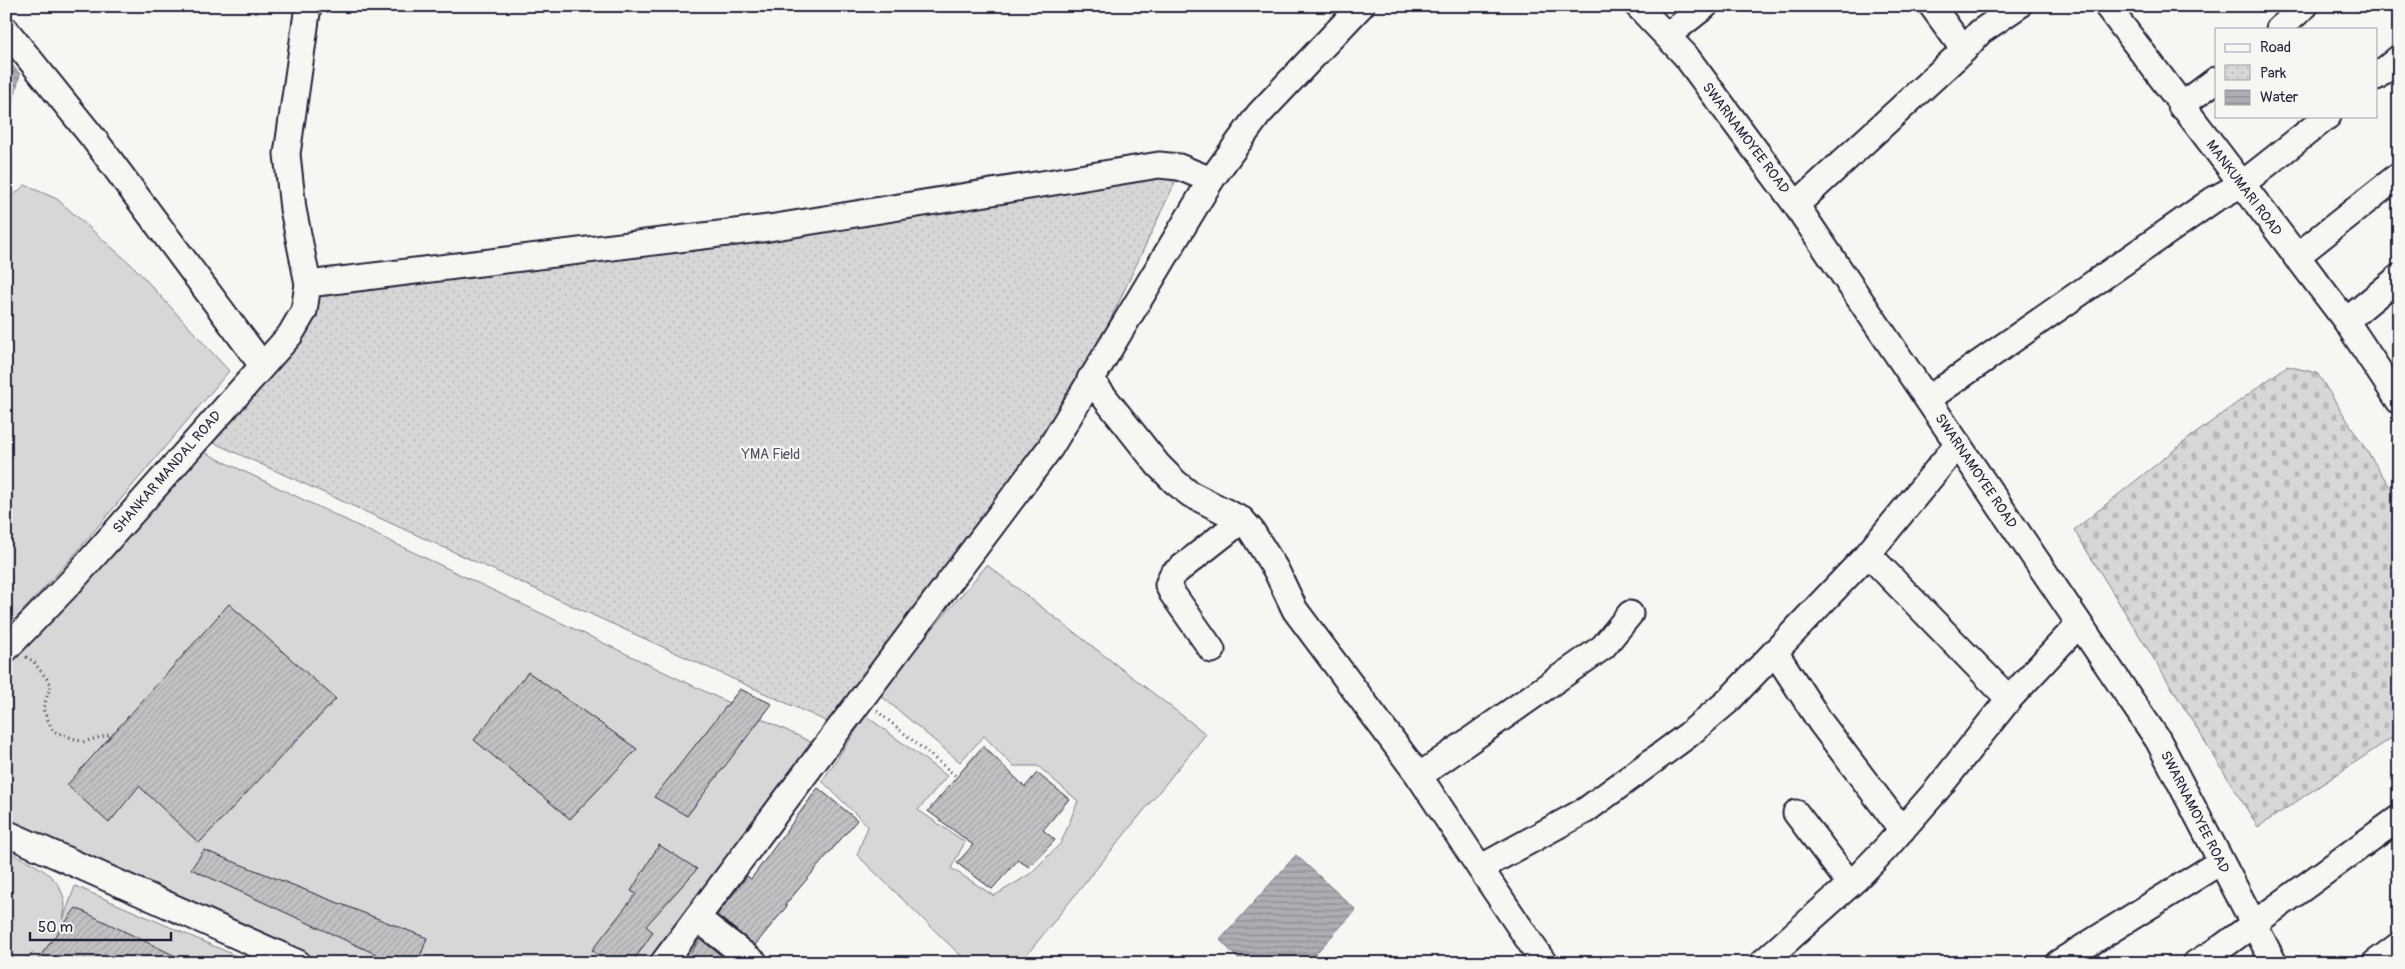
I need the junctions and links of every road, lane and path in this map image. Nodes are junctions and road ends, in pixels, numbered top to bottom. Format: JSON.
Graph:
{"nodes":[{"id":1,"x":308,"y":6,"type":"edge"},
{"id":2,"x":1360,"y":6,"type":"edge"},
{"id":3,"x":1638,"y":6,"type":"edge"},
{"id":4,"x":1705,"y":6,"type":"edge"},
{"id":5,"x":1932,"y":6,"type":"edge"},
{"id":6,"x":2018,"y":6,"type":"edge"},
{"id":7,"x":2107,"y":6,"type":"edge"},
{"id":8,"x":2305,"y":6,"type":"edge"},
{"id":9,"x":2280,"y":28,"type":"edge"},
{"id":10,"x":6,"y":30,"type":"edge"},
{"id":11,"x":1668,"y":35,"type":"junction"},
{"id":12,"x":1964,"y":50,"type":"junction"},
{"id":13,"x":2399,"y":58,"type":"edge"},
{"id":14,"x":2378,"y":75,"type":"edge"},
{"id":15,"x":2215,"y":81,"type":"edge"},
{"id":16,"x":2181,"y":106,"type":"junction"},
{"id":17,"x":2325,"y":118,"type":"edge"},
{"id":18,"x":2399,"y":175,"type":"edge"},
{"id":19,"x":1211,"y":180,"type":"junction"},
{"id":20,"x":2242,"y":184,"type":"junction"},
{"id":21,"x":1796,"y":205,"type":"junction"},
{"id":22,"x":2296,"y":257,"type":"junction"},
{"id":23,"x":2399,"y":277,"type":"edge"},
{"id":24,"x":308,"y":284,"type":"junction"},
{"id":25,"x":2346,"y":321,"type":"junction"},
{"id":26,"x":262,"y":365,"type":"junction"},
{"id":27,"x":1090,"y":379,"type":"junction"},
{"id":28,"x":1928,"y":399,"type":"junction"},
{"id":29,"x":2399,"y":401,"type":"edge"},
{"id":30,"x":1958,"y":444,"type":"junction"},
{"id":31,"x":1242,"y":520,"type":"junction"},
{"id":32,"x":1868,"y":554,"type":"junction"},
{"id":33,"x":1630,"y":614,"type":"dead end"},
{"id":34,"x":2079,"y":624,"type":"junction"},
{"id":35,"x":7,"y":648,"type":"edge"},
{"id":36,"x":1212,"y":650,"type":"dead end"},
{"id":37,"x":1775,"y":652,"type":"junction"},
{"id":38,"x":2009,"y":699,"type":"junction"},
{"id":39,"x":863,"y":700,"type":"junction"},
{"id":40,"x":112,"y":734,"type":"dead end"},
{"id":41,"x":956,"y":776,"type":"dead end"},
{"id":42,"x":1419,"y":776,"type":"junction"},
{"id":43,"x":1796,"y":813,"type":"dead end"},
{"id":44,"x":2399,"y":818,"type":"edge"},
{"id":45,"x":1902,"y":830,"type":"junction"},
{"id":46,"x":6,"y":833,"type":"edge"},
{"id":47,"x":2220,"y":862,"type":"junction"},
{"id":48,"x":1480,"y":868,"type":"junction"},
{"id":49,"x":1850,"y":884,"type":"junction"},
{"id":50,"x":697,"y":918,"type":"junction"},
{"id":51,"x":2252,"y":924,"type":"junction"},
{"id":52,"x":2399,"y":946,"type":"edge"},
{"id":53,"x":298,"y":963,"type":"edge"},
{"id":54,"x":663,"y":963,"type":"edge"},
{"id":55,"x":755,"y":963,"type":"edge"},
{"id":56,"x":1544,"y":963,"type":"edge"},
{"id":57,"x":1762,"y":963,"type":"edge"},
{"id":58,"x":2058,"y":963,"type":"edge"},
{"id":59,"x":2196,"y":963,"type":"edge"},
{"id":60,"x":2274,"y":963,"type":"edge"},
{"id":61,"x":2375,"y":963,"type":"edge"}],
"edges":[{"from":1,"to":24,"type":"street"},
{"from":2,"to":19,"type":"street"},
{"from":3,"to":11,"type":"street","name":"SWARNAMOYEE ROAD"},
{"from":4,"to":11,"type":"street"},
{"from":5,"to":12,"type":"street"},
{"from":6,"to":12,"type":"street"},
{"from":7,"to":16,"type":"street","name":"MANKUMARI ROAD"},
{"from":8,"to":9,"type":"street"},
{"from":10,"to":26,"type":"street"},
{"from":11,"to":21,"type":"street","name":"SWARNAMOYEE ROAD"},
{"from":12,"to":21,"type":"street"},
{"from":13,"to":14,"type":"street"},
{"from":15,"to":16,"type":"street"},
{"from":16,"to":20,"type":"street","name":"MANKUMARI ROAD"},
{"from":17,"to":20,"type":"street"},
{"from":18,"to":22,"type":"street"},
{"from":19,"to":24,"type":"street"},
{"from":19,"to":27,"type":"street"},
{"from":20,"to":22,"type":"street","name":"MANKUMARI ROAD"},
{"from":20,"to":28,"type":"street"},
{"from":21,"to":28,"type":"street","name":"SWARNAMOYEE ROAD"},
{"from":22,"to":25,"type":"street","name":"MANKUMARI ROAD"},
{"from":23,"to":25,"type":"street"},
{"from":24,"to":26,"type":"street","name":"SHANKAR MANDAL ROAD"},
{"from":25,"to":29,"type":"street","name":"MANKUMARI ROAD"},
{"from":26,"to":35,"type":"street","name":"SHANKAR MANDAL ROAD"},
{"from":27,"to":31,"type":"street"},
{"from":27,"to":39,"type":"street"},
{"from":28,"to":30,"type":"street","name":"SWARNAMOYEE ROAD"},
{"from":30,"to":32,"type":"street"},
{"from":30,"to":34,"type":"street","name":"SWARNAMOYEE ROAD"},
{"from":31,"to":36,"type":"street"},
{"from":31,"to":42,"type":"street"},
{"from":32,"to":37,"type":"street"},
{"from":32,"to":38,"type":"street"},
{"from":33,"to":42,"type":"street"},
{"from":34,"to":38,"type":"street"},
{"from":34,"to":47,"type":"street","name":"SWARNAMOYEE ROAD"},
{"from":35,"to":40,"type":"path"},
{"from":37,"to":45,"type":"street"},
{"from":37,"to":48,"type":"street"},
{"from":38,"to":45,"type":"street"},
{"from":39,"to":41,"type":"path"},
{"from":39,"to":50,"type":"street"},
{"from":42,"to":48,"type":"street"},
{"from":43,"to":49,"type":"street"},
{"from":44,"to":51,"type":"street"},
{"from":45,"to":49,"type":"street"},
{"from":46,"to":53,"type":"street"},
{"from":47,"to":51,"type":"street","name":"SWARNAMOYEE ROAD"},
{"from":47,"to":58,"type":"street"},
{"from":48,"to":56,"type":"street"},
{"from":49,"to":57,"type":"street"},
{"from":50,"to":54,"type":"street"},
{"from":50,"to":55,"type":"street"},
{"from":51,"to":59,"type":"street"},
{"from":51,"to":60,"type":"street","name":"SWARNAMOYEE ROAD"},
{"from":52,"to":61,"type":"street"}]}
